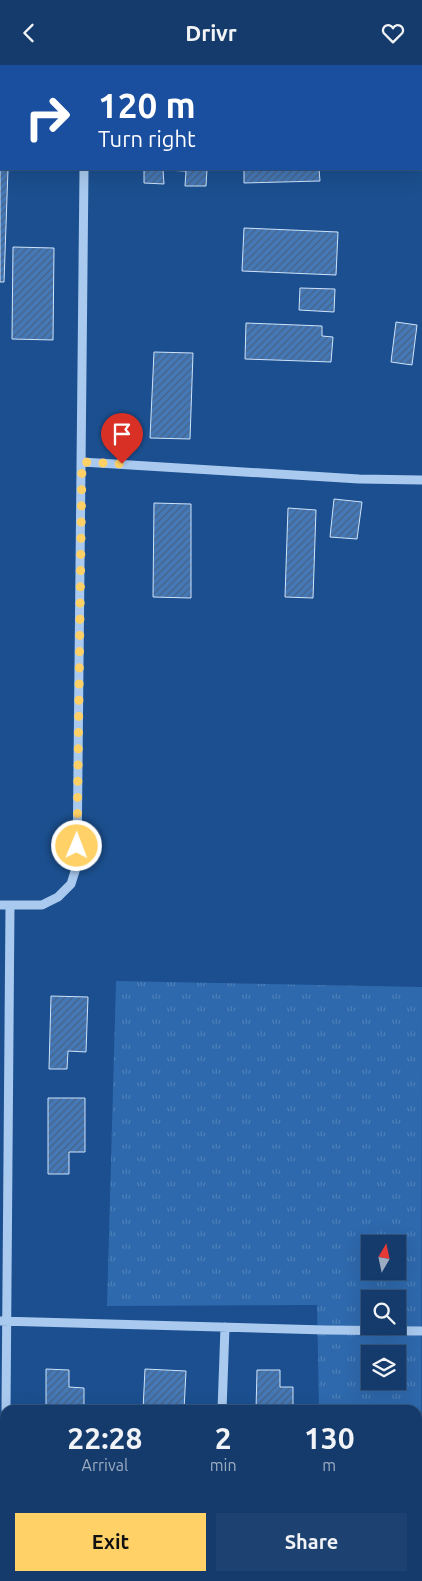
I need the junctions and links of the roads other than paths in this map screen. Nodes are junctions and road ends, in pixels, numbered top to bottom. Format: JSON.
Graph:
{"nodes":[{"id":1,"x":84,"y":170,"type":"edge"},
{"id":2,"x":82,"y":462,"type":"junction"},
{"id":3,"x":422,"y":480,"type":"edge"},
{"id":4,"x":0,"y":905,"type":"edge"},
{"id":5,"x":10,"y":905,"type":"junction"},
{"id":6,"x":4,"y":1321,"type":"edge"},
{"id":7,"x":225,"y":1327,"type":"junction"},
{"id":8,"x":422,"y":1331,"type":"edge"},
{"id":9,"x":6,"y":1405,"type":"edge"},
{"id":10,"x":222,"y":1405,"type":"edge"}],
"edges":[{"from":1,"to":2,"type":"street"},
{"from":2,"to":3,"type":"street"},
{"from":2,"to":5,"type":"street"},
{"from":4,"to":5,"type":"street"},
{"from":5,"to":6,"type":"street"},
{"from":6,"to":7,"type":"street"},
{"from":6,"to":9,"type":"street"},
{"from":7,"to":8,"type":"street"},
{"from":7,"to":10,"type":"street"}]}
